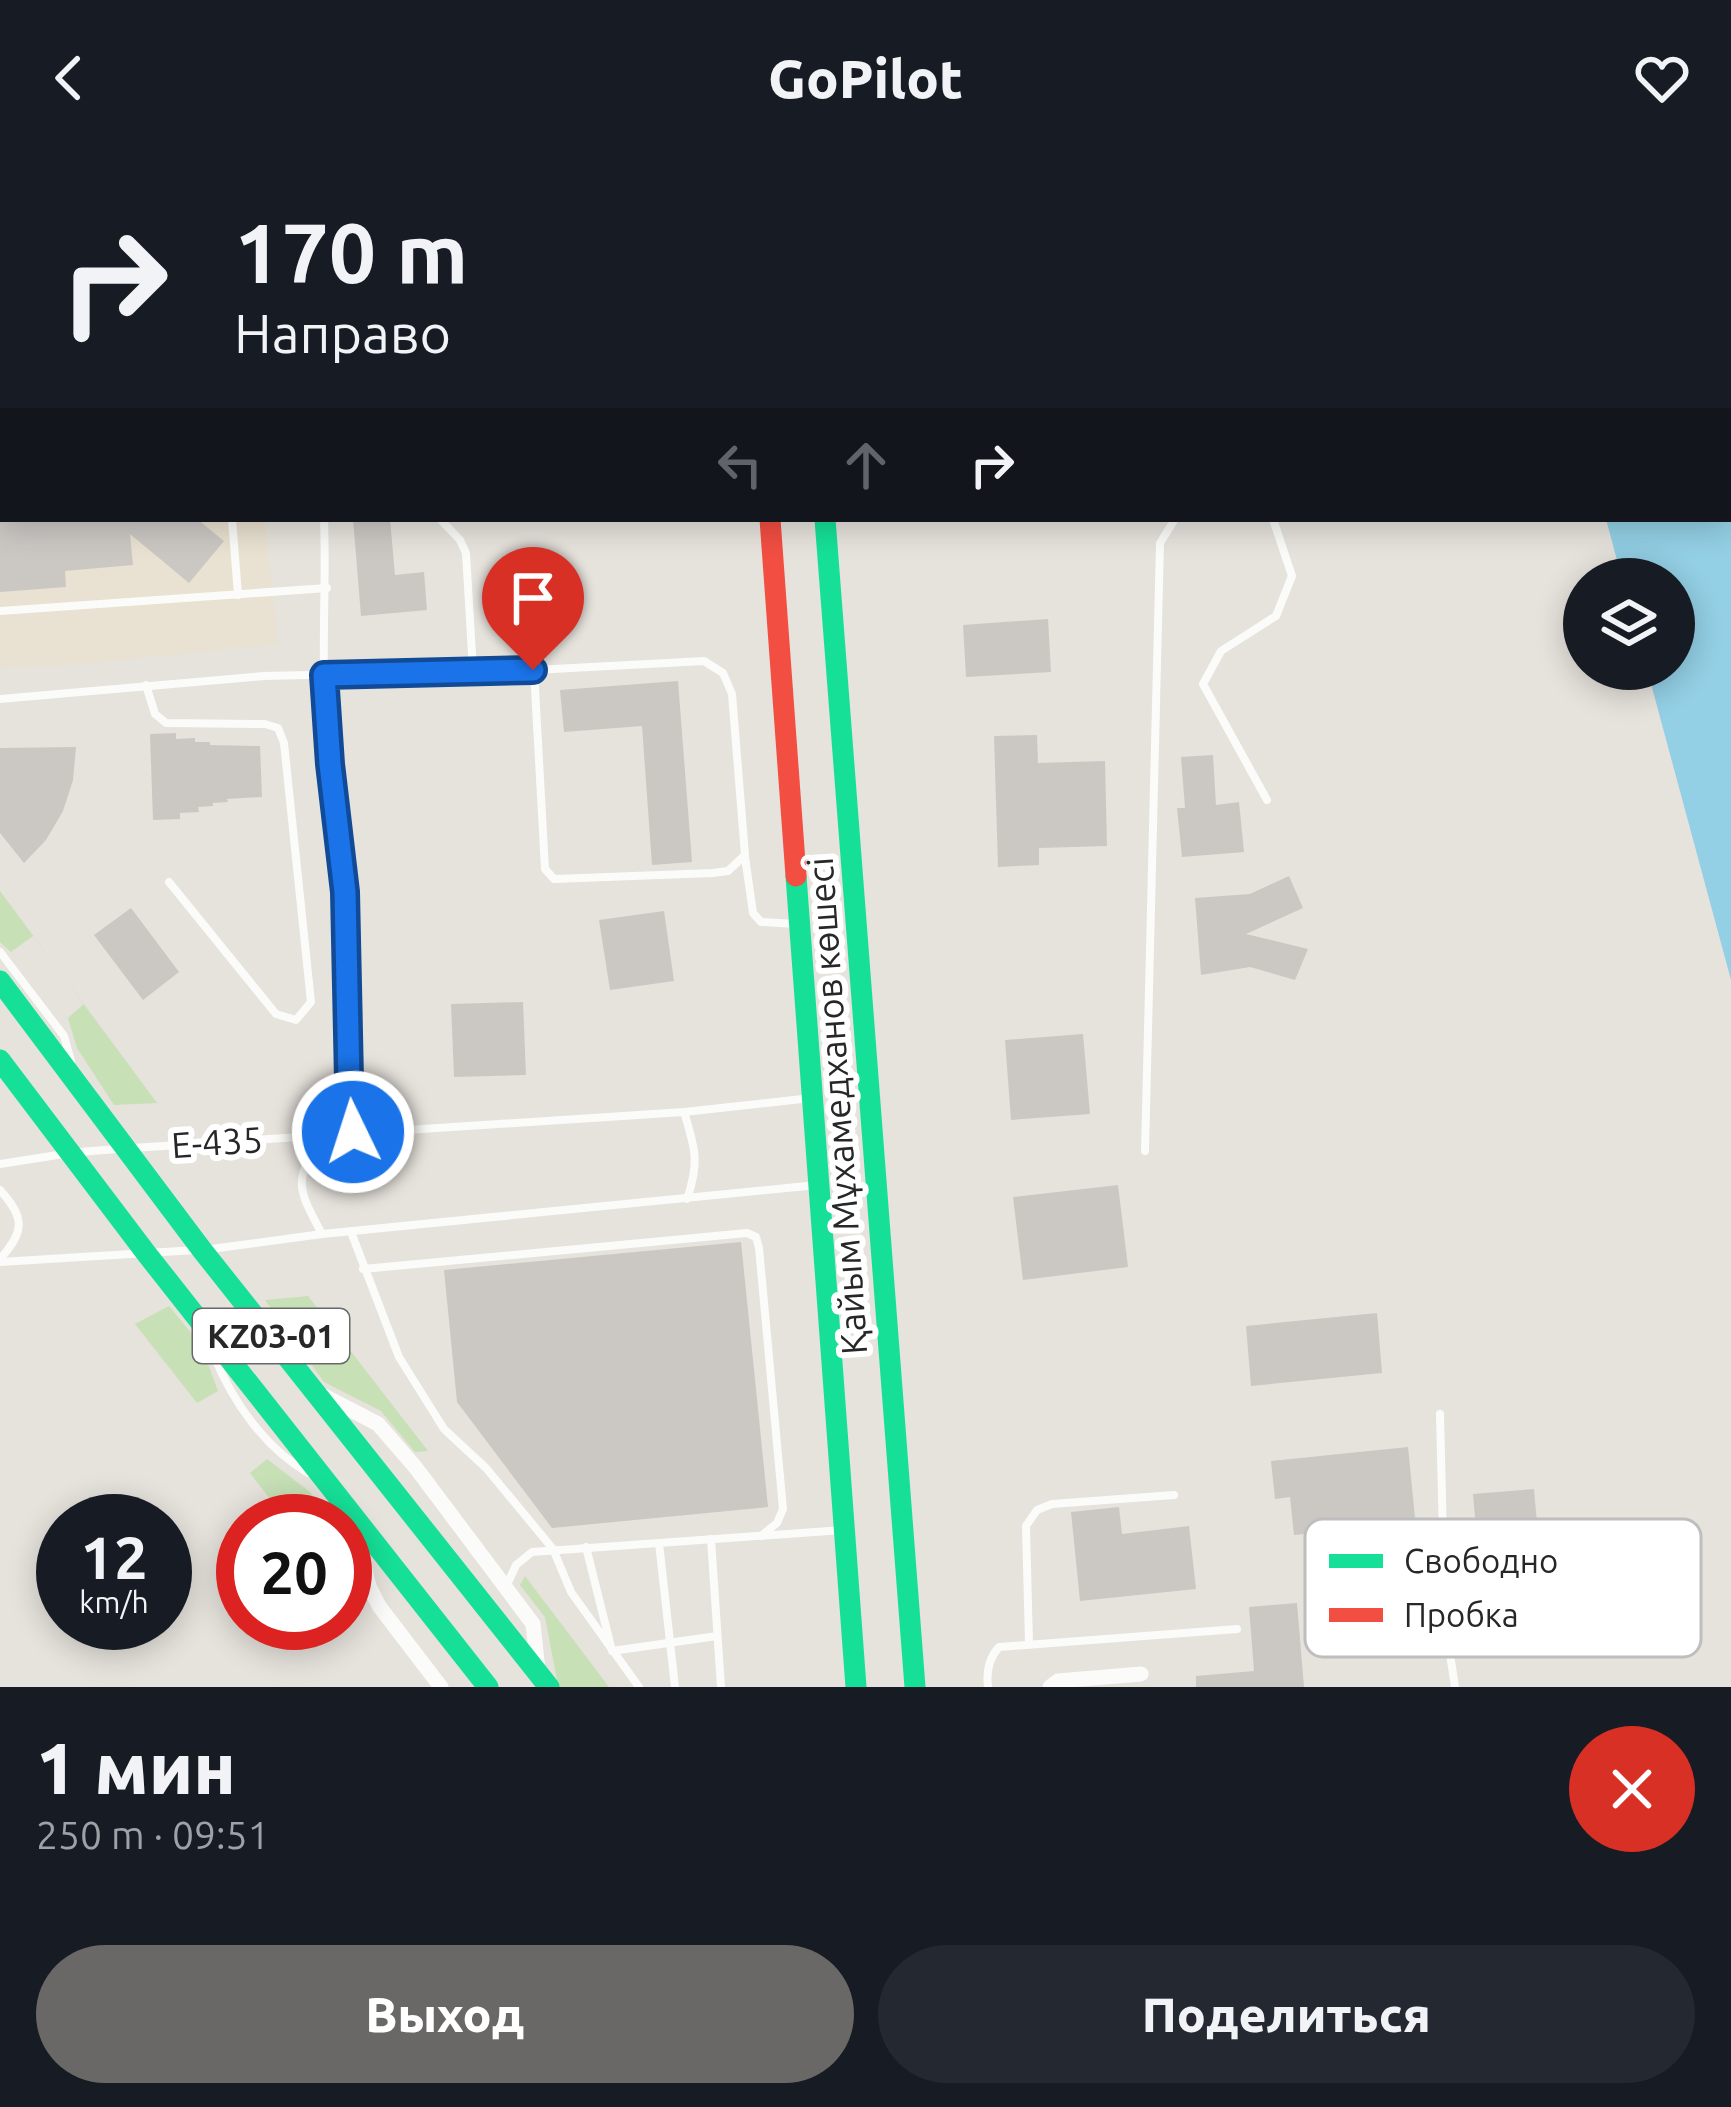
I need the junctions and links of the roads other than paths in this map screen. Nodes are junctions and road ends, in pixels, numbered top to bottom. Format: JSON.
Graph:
{"nodes":[{"id":1,"x":232,"y":522,"type":"edge"},
{"id":2,"x":324,"y":522,"type":"edge"},
{"id":3,"x":443,"y":522,"type":"edge"},
{"id":4,"x":770,"y":522,"type":"edge"},
{"id":5,"x":825,"y":522,"type":"edge"},
{"id":6,"x":1173,"y":522,"type":"edge"},
{"id":7,"x":1274,"y":522,"type":"edge"},
{"id":8,"x":326,"y":588,"type":"junction"},
{"id":9,"x":238,"y":596,"type":"junction"},
{"id":10,"x":0,"y":611,"type":"edge"},
{"id":11,"x":533,"y":670,"type":"junction"},
{"id":12,"x":473,"y":671,"type":"junction"},
{"id":13,"x":324,"y":675,"type":"junction"},
{"id":14,"x":146,"y":686,"type":"junction"},
{"id":15,"x":0,"y":699,"type":"edge"},
{"id":16,"x":1267,"y":800,"type":"dead end"},
{"id":17,"x":745,"y":855,"type":"junction"},
{"id":18,"x":169,"y":881,"type":"dead end"},
{"id":19,"x":801,"y":925,"type":"junction"},
{"id":20,"x":0,"y":952,"type":"edge"},
{"id":21,"x":0,"y":981,"type":"edge"},
{"id":22,"x":0,"y":1060,"type":"edge"},
{"id":23,"x":78,"y":1086,"type":"junction"},
{"id":24,"x":813,"y":1098,"type":"junction"},
{"id":25,"x":684,"y":1112,"type":"junction"},
{"id":26,"x":353,"y":1132,"type":"junction"},
{"id":27,"x":326,"y":1135,"type":"junction"},
{"id":28,"x":127,"y":1148,"type":"junction"},
{"id":29,"x":1145,"y":1151,"type":"dead end"},
{"id":30,"x":70,"y":1153,"type":"junction"},
{"id":31,"x":0,"y":1164,"type":"edge"},
{"id":32,"x":819,"y":1184,"type":"junction"},
{"id":33,"x":0,"y":1190,"type":"edge"},
{"id":34,"x":687,"y":1199,"type":"junction"},
{"id":35,"x":351,"y":1232,"type":"junction"},
{"id":36,"x":322,"y":1234,"type":"junction"},
{"id":37,"x":202,"y":1250,"type":"junction"},
{"id":38,"x":146,"y":1253,"type":"junction"},
{"id":39,"x":0,"y":1260,"type":"edge"},
{"id":40,"x":363,"y":1269,"type":"junction"},
{"id":41,"x":314,"y":1390,"type":"junction"},
{"id":42,"x":1440,"y":1414,"type":"dead end"},
{"id":43,"x":337,"y":1494,"type":"edge"},
{"id":44,"x":1174,"y":1495,"type":"dead end"},
{"id":45,"x":1443,"y":1519,"type":"edge"},
{"id":46,"x":844,"y":1530,"type":"junction"},
{"id":47,"x":761,"y":1537,"type":"junction"},
{"id":48,"x":372,"y":1540,"type":"edge"},
{"id":49,"x":711,"y":1540,"type":"junction"},
{"id":50,"x":659,"y":1543,"type":"junction"},
{"id":51,"x":586,"y":1547,"type":"junction"},
{"id":52,"x":553,"y":1549,"type":"junction"},
{"id":53,"x":506,"y":1588,"type":"junction"},
{"id":54,"x":372,"y":1592,"type":"edge"},
{"id":55,"x":1237,"y":1629,"type":"dead end"},
{"id":56,"x":716,"y":1636,"type":"junction"},
{"id":57,"x":671,"y":1642,"type":"junction"},
{"id":58,"x":1029,"y":1644,"type":"junction"},
{"id":59,"x":612,"y":1651,"type":"junction"},
{"id":60,"x":1450,"y":1657,"type":"edge"},
{"id":61,"x":1141,"y":1673,"type":"dead end"},
{"id":62,"x":544,"y":1680,"type":"edge"},
{"id":63,"x":441,"y":1687,"type":"edge"},
{"id":64,"x":488,"y":1687,"type":"edge"},
{"id":65,"x":639,"y":1687,"type":"edge"},
{"id":66,"x":675,"y":1687,"type":"edge"},
{"id":67,"x":721,"y":1687,"type":"edge"},
{"id":68,"x":856,"y":1687,"type":"edge"},
{"id":69,"x":915,"y":1687,"type":"edge"},
{"id":70,"x":988,"y":1687,"type":"edge"},
{"id":71,"x":1050,"y":1687,"type":"edge"},
{"id":72,"x":1455,"y":1687,"type":"edge"}],
"edges":[{"from":1,"to":9,"type":"lane"},
{"from":2,"to":8,"type":"lane"},
{"from":3,"to":12,"type":"lane"},
{"from":4,"to":19,"type":"main road","name":"Қайым Мұхамедханов көшесі"},
{"from":5,"to":69,"type":"main road","name":"Қайым Мұхамедханов көшесі"},
{"from":6,"to":29,"type":"lane"},
{"from":7,"to":16,"type":"lane"},
{"from":8,"to":9,"type":"lane"},
{"from":8,"to":13,"type":"lane"},
{"from":9,"to":10,"type":"lane"},
{"from":11,"to":12,"type":"lane"},
{"from":11,"to":17,"type":"lane"},
{"from":11,"to":17,"type":"lane"},
{"from":12,"to":13,"type":"lane"},
{"from":13,"to":14,"type":"lane"},
{"from":13,"to":26,"type":"lane"},
{"from":14,"to":15,"type":"lane"},
{"from":14,"to":18,"type":"lane"},
{"from":17,"to":19,"type":"lane"},
{"from":19,"to":24,"type":"main road","name":"Қайым Мұхамедханов көшесі"},
{"from":20,"to":23,"type":"lane"},
{"from":21,"to":23,"type":"main road","number":"KZ03-01"},
{"from":22,"to":30,"type":"main road","number":"KZ03-01"},
{"from":23,"to":28,"type":"main road","number":"KZ03-01"},
{"from":24,"to":25,"type":"lane","name":"Е-435"},
{"from":24,"to":32,"type":"main road","name":"Қайым Мұхамедханов көшесі"},
{"from":25,"to":26,"type":"lane","name":"Е-435"},
{"from":25,"to":34,"type":"lane"},
{"from":26,"to":27,"type":"lane","name":"Е-435"},
{"from":27,"to":28,"type":"lane","name":"Е-435"},
{"from":27,"to":36,"type":"lane"},
{"from":28,"to":30,"type":"lane","name":"Е-435"},
{"from":28,"to":37,"type":"main road","number":"KZ03-01"},
{"from":30,"to":31,"type":"lane","name":"Е-435"},
{"from":30,"to":38,"type":"main road","number":"KZ03-01"},
{"from":32,"to":34,"type":"lane"},
{"from":32,"to":46,"type":"main road","name":"Қайым Мұхамедханов көшесі"},
{"from":33,"to":39,"type":"lane"},
{"from":34,"to":35,"type":"lane"},
{"from":35,"to":36,"type":"lane"},
{"from":35,"to":40,"type":"lane"},
{"from":36,"to":37,"type":"lane"},
{"from":37,"to":38,"type":"lane"},
{"from":37,"to":41,"type":"main road","number":"KZ03-01"},
{"from":38,"to":39,"type":"lane"},
{"from":38,"to":43,"type":"main road","number":"KZ03-01"},
{"from":40,"to":47,"type":"lane"},
{"from":40,"to":52,"type":"lane"},
{"from":41,"to":53,"type":"street"},
{"from":41,"to":62,"type":"main road","number":"KZ03-01"},
{"from":42,"to":45,"type":"lane"},
{"from":44,"to":58,"type":"lane"},
{"from":46,"to":47,"type":"lane"},
{"from":46,"to":68,"type":"main road","name":"Қайым Мұхамедханов көшесі"},
{"from":47,"to":49,"type":"lane"},
{"from":48,"to":64,"type":"main road","number":"KZ03-01"},
{"from":49,"to":50,"type":"lane"},
{"from":49,"to":56,"type":"lane"},
{"from":50,"to":51,"type":"lane"},
{"from":50,"to":57,"type":"lane"},
{"from":51,"to":52,"type":"lane"},
{"from":51,"to":59,"type":"lane"},
{"from":52,"to":53,"type":"lane"},
{"from":52,"to":59,"type":"lane"},
{"from":53,"to":62,"type":"street"},
{"from":54,"to":63,"type":"street"},
{"from":55,"to":58,"type":"lane"},
{"from":56,"to":57,"type":"lane"},
{"from":56,"to":67,"type":"lane"},
{"from":57,"to":59,"type":"lane"},
{"from":57,"to":66,"type":"lane"},
{"from":58,"to":70,"type":"lane"},
{"from":59,"to":65,"type":"lane"},
{"from":60,"to":72,"type":"lane"},
{"from":61,"to":71,"type":"street"}]}
